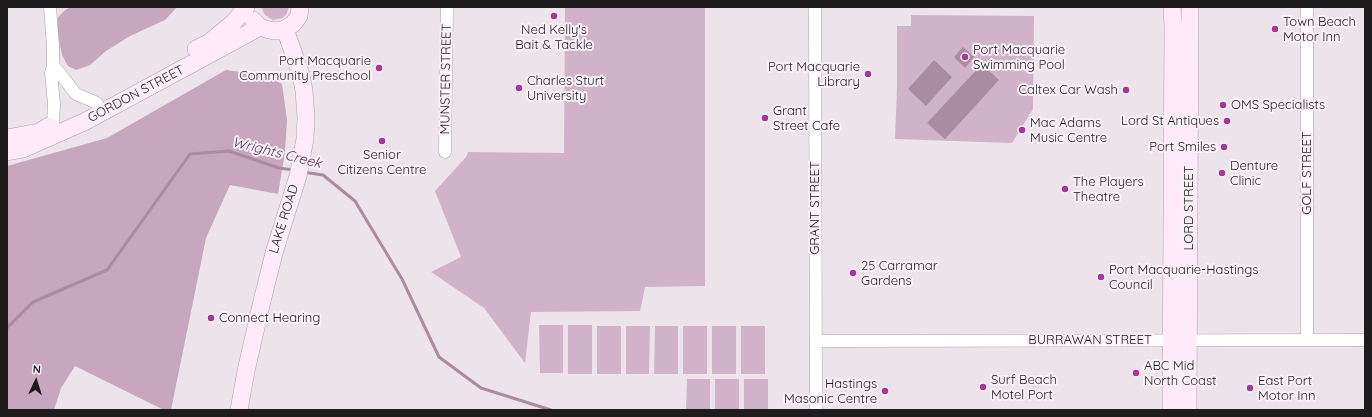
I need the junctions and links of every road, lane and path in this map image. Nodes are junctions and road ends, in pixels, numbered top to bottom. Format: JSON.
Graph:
{"nodes":[{"id":1,"x":50,"y":7,"type":"edge"},
{"id":2,"x":246,"y":7,"type":"edge"},
{"id":3,"x":249,"y":7,"type":"edge"},
{"id":4,"x":448,"y":7,"type":"edge"},
{"id":5,"x":815,"y":7,"type":"edge"},
{"id":6,"x":1172,"y":7,"type":"edge"},
{"id":7,"x":1190,"y":7,"type":"edge"},
{"id":8,"x":1307,"y":7,"type":"edge"},
{"id":9,"x":302,"y":10,"type":"edge"},
{"id":10,"x":260,"y":27,"type":"junction"},
{"id":11,"x":286,"y":29,"type":"junction"},
{"id":12,"x":53,"y":66,"type":"junction"},
{"id":13,"x":97,"y":102,"type":"junction"},
{"id":14,"x":53,"y":124,"type":"junction"},
{"id":15,"x":7,"y":138,"type":"edge"},
{"id":16,"x":7,"y":152,"type":"edge"},
{"id":17,"x":445,"y":152,"type":"dead end"},
{"id":18,"x":1171,"y":340,"type":"junction"},
{"id":19,"x":1188,"y":340,"type":"junction"},
{"id":20,"x":1307,"y":340,"type":"junction"},
{"id":21,"x":1365,"y":340,"type":"edge"},
{"id":22,"x":816,"y":341,"type":"junction"},
{"id":23,"x":239,"y":410,"type":"edge"},
{"id":24,"x":816,"y":410,"type":"edge"},
{"id":25,"x":1171,"y":410,"type":"edge"},
{"id":26,"x":1188,"y":410,"type":"edge"}],
"edges":[{"from":1,"to":12,"type":"street"},
{"from":2,"to":13,"type":"main road","name":"GORDON STREET"},
{"from":3,"to":10,"type":"main road"},
{"from":4,"to":17,"type":"street","name":"MUNSTER STREET"},
{"from":5,"to":22,"type":"street","name":"GRANT STREET"},
{"from":6,"to":18,"type":"main road","name":"LORD STREET"},
{"from":7,"to":19,"type":"main road","name":"LORD STREET"},
{"from":8,"to":20,"type":"street","name":"GOLF STREET"},
{"from":9,"to":11,"type":"main road"},
{"from":10,"to":11,"type":"main road"},
{"from":10,"to":16,"type":"main road","name":"GORDON STREET"},
{"from":11,"to":23,"type":"main road","name":"LAKE ROAD"},
{"from":12,"to":13,"type":"street"},
{"from":12,"to":14,"type":"street"},
{"from":13,"to":14,"type":"main road","name":"GORDON STREET"},
{"from":14,"to":15,"type":"main road","name":"GORDON STREET"},
{"from":18,"to":19,"type":"street","name":"BURRAWAN STREET"},
{"from":18,"to":22,"type":"street","name":"BURRAWAN STREET"},
{"from":18,"to":25,"type":"main road","name":"LORD STREET"},
{"from":19,"to":20,"type":"street","name":"BURRAWAN STREET"},
{"from":19,"to":26,"type":"main road","name":"LORD STREET"},
{"from":20,"to":21,"type":"street","name":"BURRAWAN STREET"},
{"from":22,"to":24,"type":"street","name":"GRANT STREET"}]}
